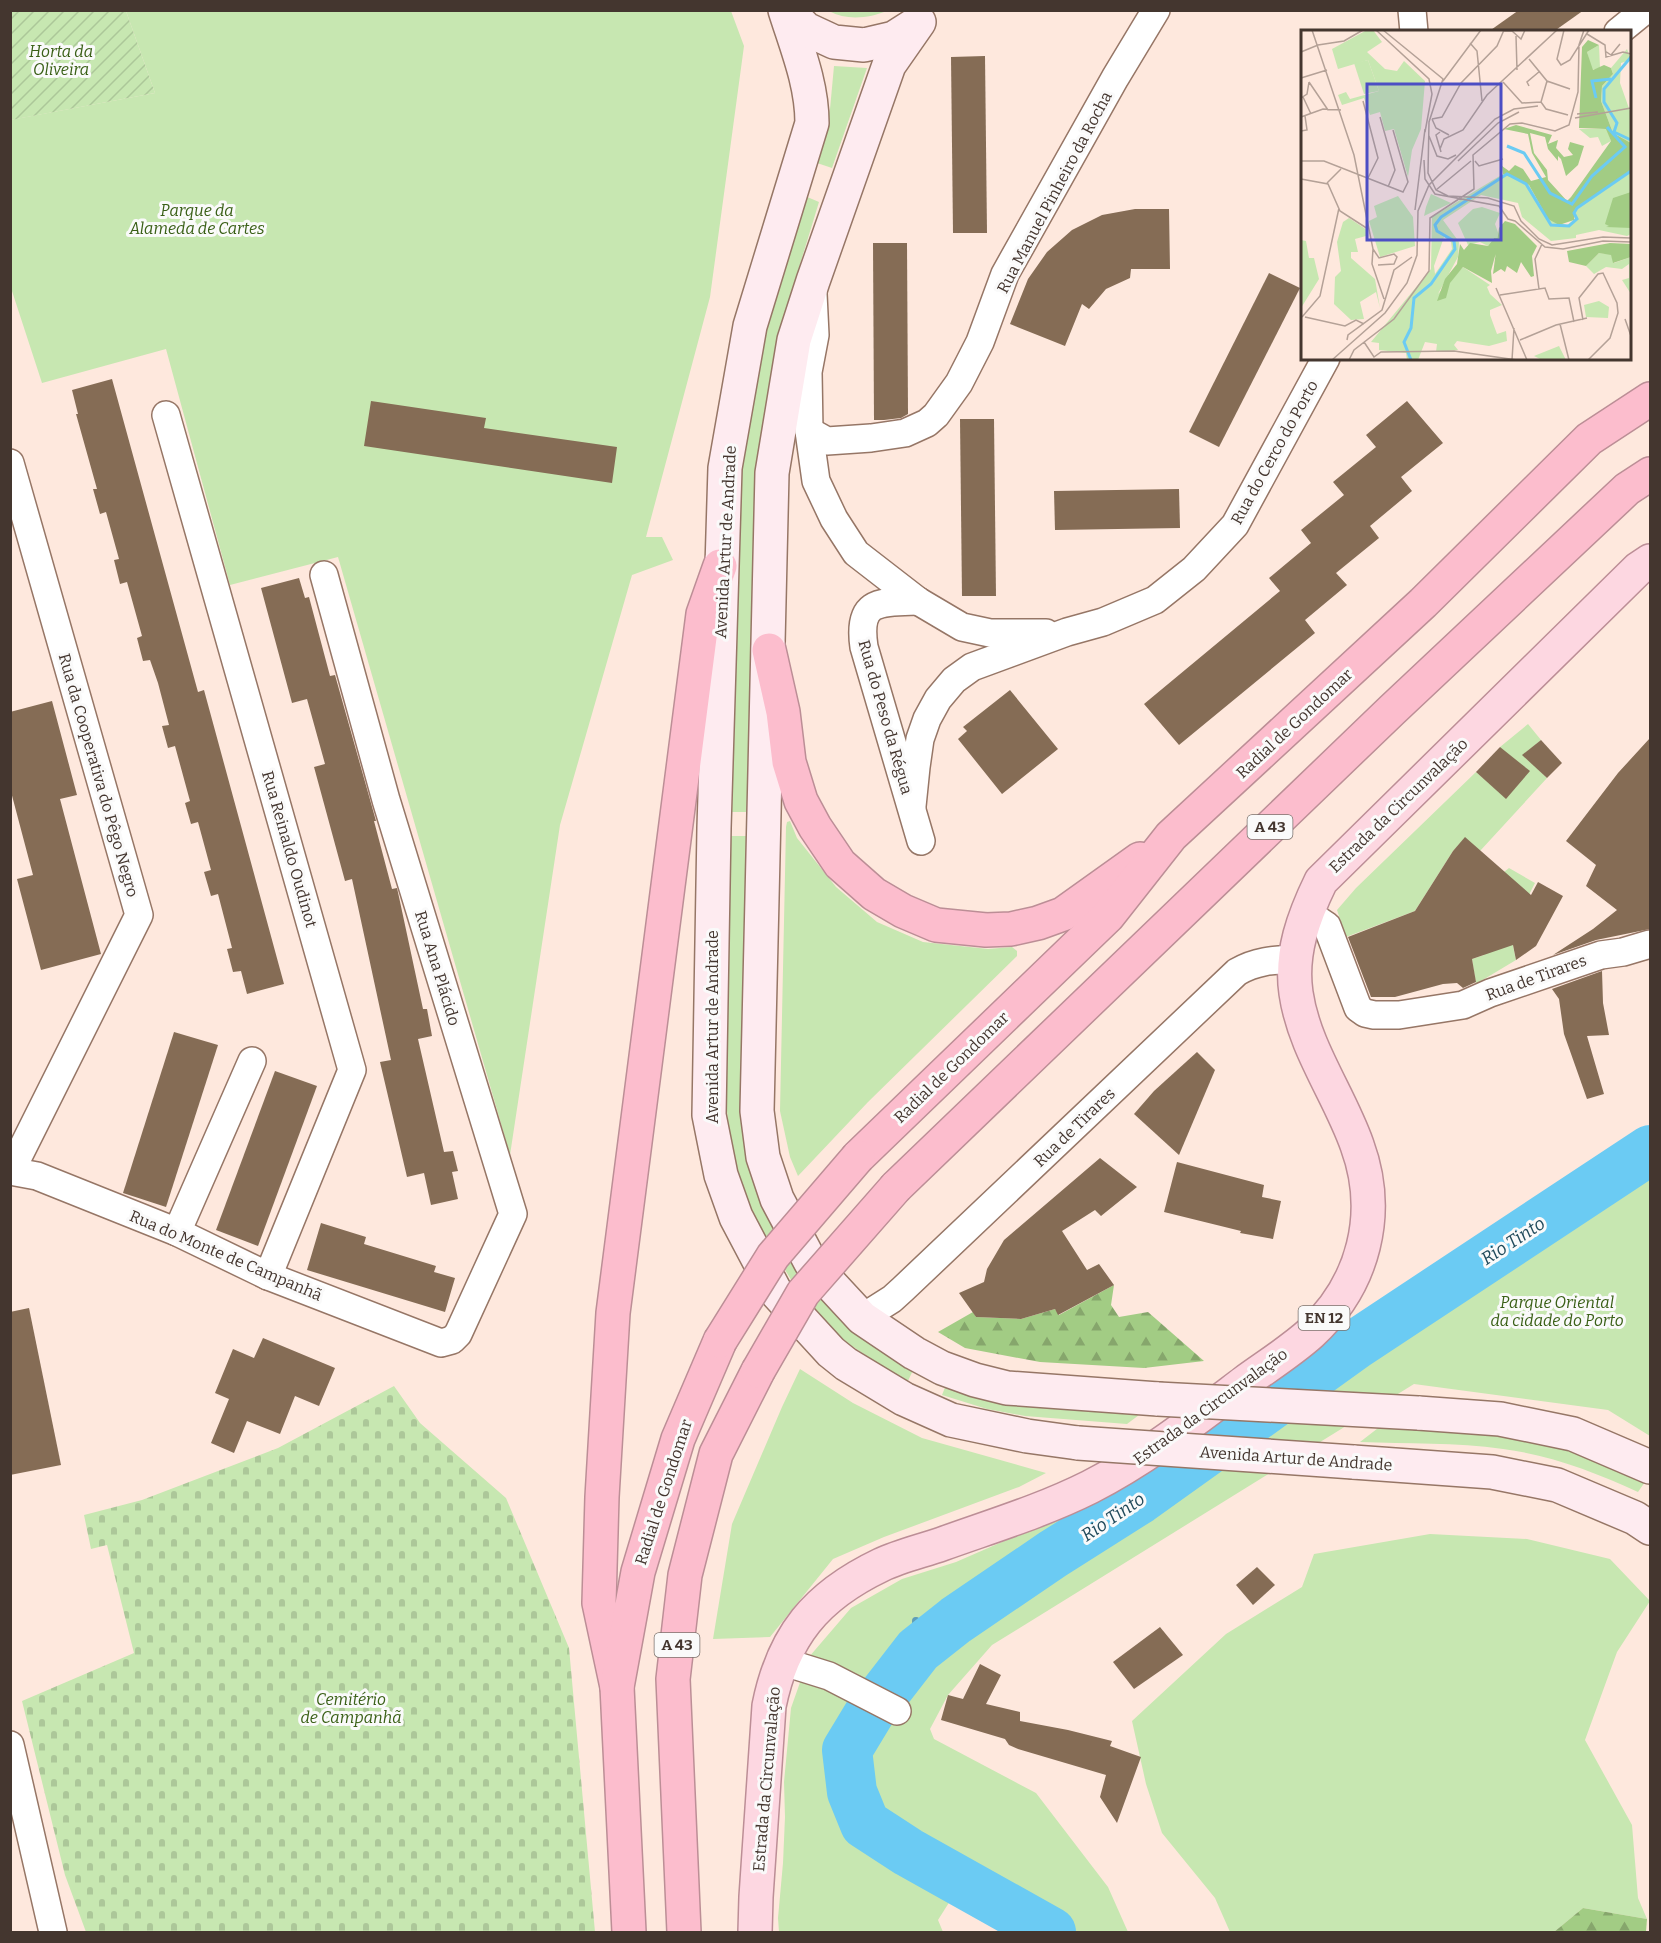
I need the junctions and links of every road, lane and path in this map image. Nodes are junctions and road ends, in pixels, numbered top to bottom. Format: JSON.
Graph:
{"nodes":[{"id":1,"x":786,"y":10,"type":"edge"},
{"id":2,"x":1156,"y":10,"type":"edge"},
{"id":3,"x":1412,"y":10,"type":"edge"},
{"id":4,"x":1645,"y":10,"type":"edge"},
{"id":5,"x":925,"y":16,"type":"edge"},
{"id":6,"x":1414,"y":30,"type":"edge"},
{"id":7,"x":1620,"y":30,"type":"edge"},
{"id":8,"x":813,"y":281,"type":"junction"},
{"id":9,"x":1325,"y":360,"type":"edge"},
{"id":10,"x":1650,"y":399,"type":"edge"},
{"id":11,"x":166,"y":415,"type":"dead end"},
{"id":12,"x":809,"y":431,"type":"junction"},
{"id":13,"x":10,"y":463,"type":"edge"},
{"id":14,"x":1650,"y":474,"type":"edge"},
{"id":15,"x":1650,"y":561,"type":"edge"},
{"id":16,"x":720,"y":566,"type":"junction"},
{"id":17,"x":324,"y":575,"type":"dead end"},
{"id":18,"x":918,"y":601,"type":"junction"},
{"id":19,"x":1067,"y":632,"type":"junction"},
{"id":20,"x":769,"y":650,"type":"junction"},
{"id":21,"x":912,"y":806,"type":"junction"},
{"id":22,"x":1171,"y":836,"type":"junction"},
{"id":23,"x":921,"y":841,"type":"dead end"},
{"id":24,"x":1306,"y":912,"type":"junction"},
{"id":25,"x":1650,"y":944,"type":"edge"},
{"id":26,"x":1295,"y":959,"type":"junction"},
{"id":27,"x":252,"y":1061,"type":"dead end"},
{"id":28,"x":11,"y":1171,"type":"edge"},
{"id":29,"x":177,"y":1233,"type":"junction"},
{"id":30,"x":268,"y":1276,"type":"junction"},
{"id":31,"x":862,"y":1318,"type":"junction"},
{"id":32,"x":441,"y":1342,"type":"joint"},
{"id":33,"x":1650,"y":1467,"type":"edge"},
{"id":34,"x":1650,"y":1528,"type":"edge"},
{"id":35,"x":781,"y":1661,"type":"junction"},
{"id":36,"x":617,"y":1687,"type":"junction"},
{"id":37,"x":897,"y":1711,"type":"dead end"},
{"id":38,"x":10,"y":1745,"type":"edge"},
{"id":39,"x":18,"y":1806,"type":"edge"},
{"id":40,"x":53,"y":1932,"type":"edge"},
{"id":41,"x":629,"y":1932,"type":"edge"},
{"id":42,"x":684,"y":1932,"type":"edge"},
{"id":43,"x":755,"y":1932,"type":"edge"}],
"edges":[{"from":1,"to":5,"type":"main road"},
{"from":1,"to":16,"type":"main road","name":"Avenida Artur de Andrade"},
{"from":2,"to":12,"type":"street","name":"Rua Manuel Pinheiro da Rocha"},
{"from":3,"to":6,"type":"street"},
{"from":4,"to":7,"type":"street"},
{"from":5,"to":8,"type":"main road"},
{"from":8,"to":12,"type":"street"},
{"from":8,"to":20,"type":"main road"},
{"from":9,"to":19,"type":"street","name":"Rua do Cerco do Porto"},
{"from":10,"to":22,"type":"highway","name":"Radial de Gondomar"},
{"from":11,"to":30,"type":"street","name":"Rua Reinaldo Oudinot"},
{"from":12,"to":18,"type":"street"},
{"from":13,"to":28,"type":"street","name":"Rua da Cooperativa do Pêgo Negro"},
{"from":14,"to":42,"type":"highway","number":"A 43","bridge":true},
{"from":15,"to":24,"type":"main road","name":"Estrada da Circunvalação","number":"EN 12"},
{"from":16,"to":34,"type":"main road","name":"Avenida Artur de Andrade","bridge":true},
{"from":16,"to":36,"type":"highway"},
{"from":17,"to":32,"type":"street","name":"Rua Ana Plácido"},
{"from":18,"to":19,"type":"street","name":"Rua do Cerco do Porto"},
{"from":18,"to":21,"type":"street","name":"Rua do Peso da Régua"},
{"from":19,"to":21,"type":"street","name":"Rua do Cerco do Porto"},
{"from":20,"to":22,"type":"highway"},
{"from":20,"to":31,"type":"main road"},
{"from":21,"to":23,"type":"street","name":"Rua do Peso da Régua"},
{"from":22,"to":36,"type":"highway","name":"Radial de Gondomar","bridge":true},
{"from":24,"to":25,"type":"street","name":"Rua de Tirares"},
{"from":24,"to":26,"type":"main road","name":"Estrada da Circunvalação","number":"EN 12"},
{"from":26,"to":31,"type":"street","name":"Rua de Tirares"},
{"from":26,"to":35,"type":"main road","name":"Estrada da Circunvalação","number":"EN 12"},
{"from":27,"to":29,"type":"street"},
{"from":28,"to":29,"type":"street","name":"Rua do Monte de Campanhã"},
{"from":29,"to":30,"type":"street","name":"Rua do Monte de Campanhã"},
{"from":30,"to":32,"type":"street","name":"Rua do Monte de Campanhã"},
{"from":31,"to":33,"type":"main road","bridge":true},
{"from":35,"to":37,"type":"street"},
{"from":35,"to":43,"type":"main road","name":"Estrada da Circunvalação","number":"EN 12"},
{"from":36,"to":41,"type":"highway","name":"Radial de Gondomar"},
{"from":38,"to":39,"type":"street"},
{"from":39,"to":40,"type":"street"}]}
